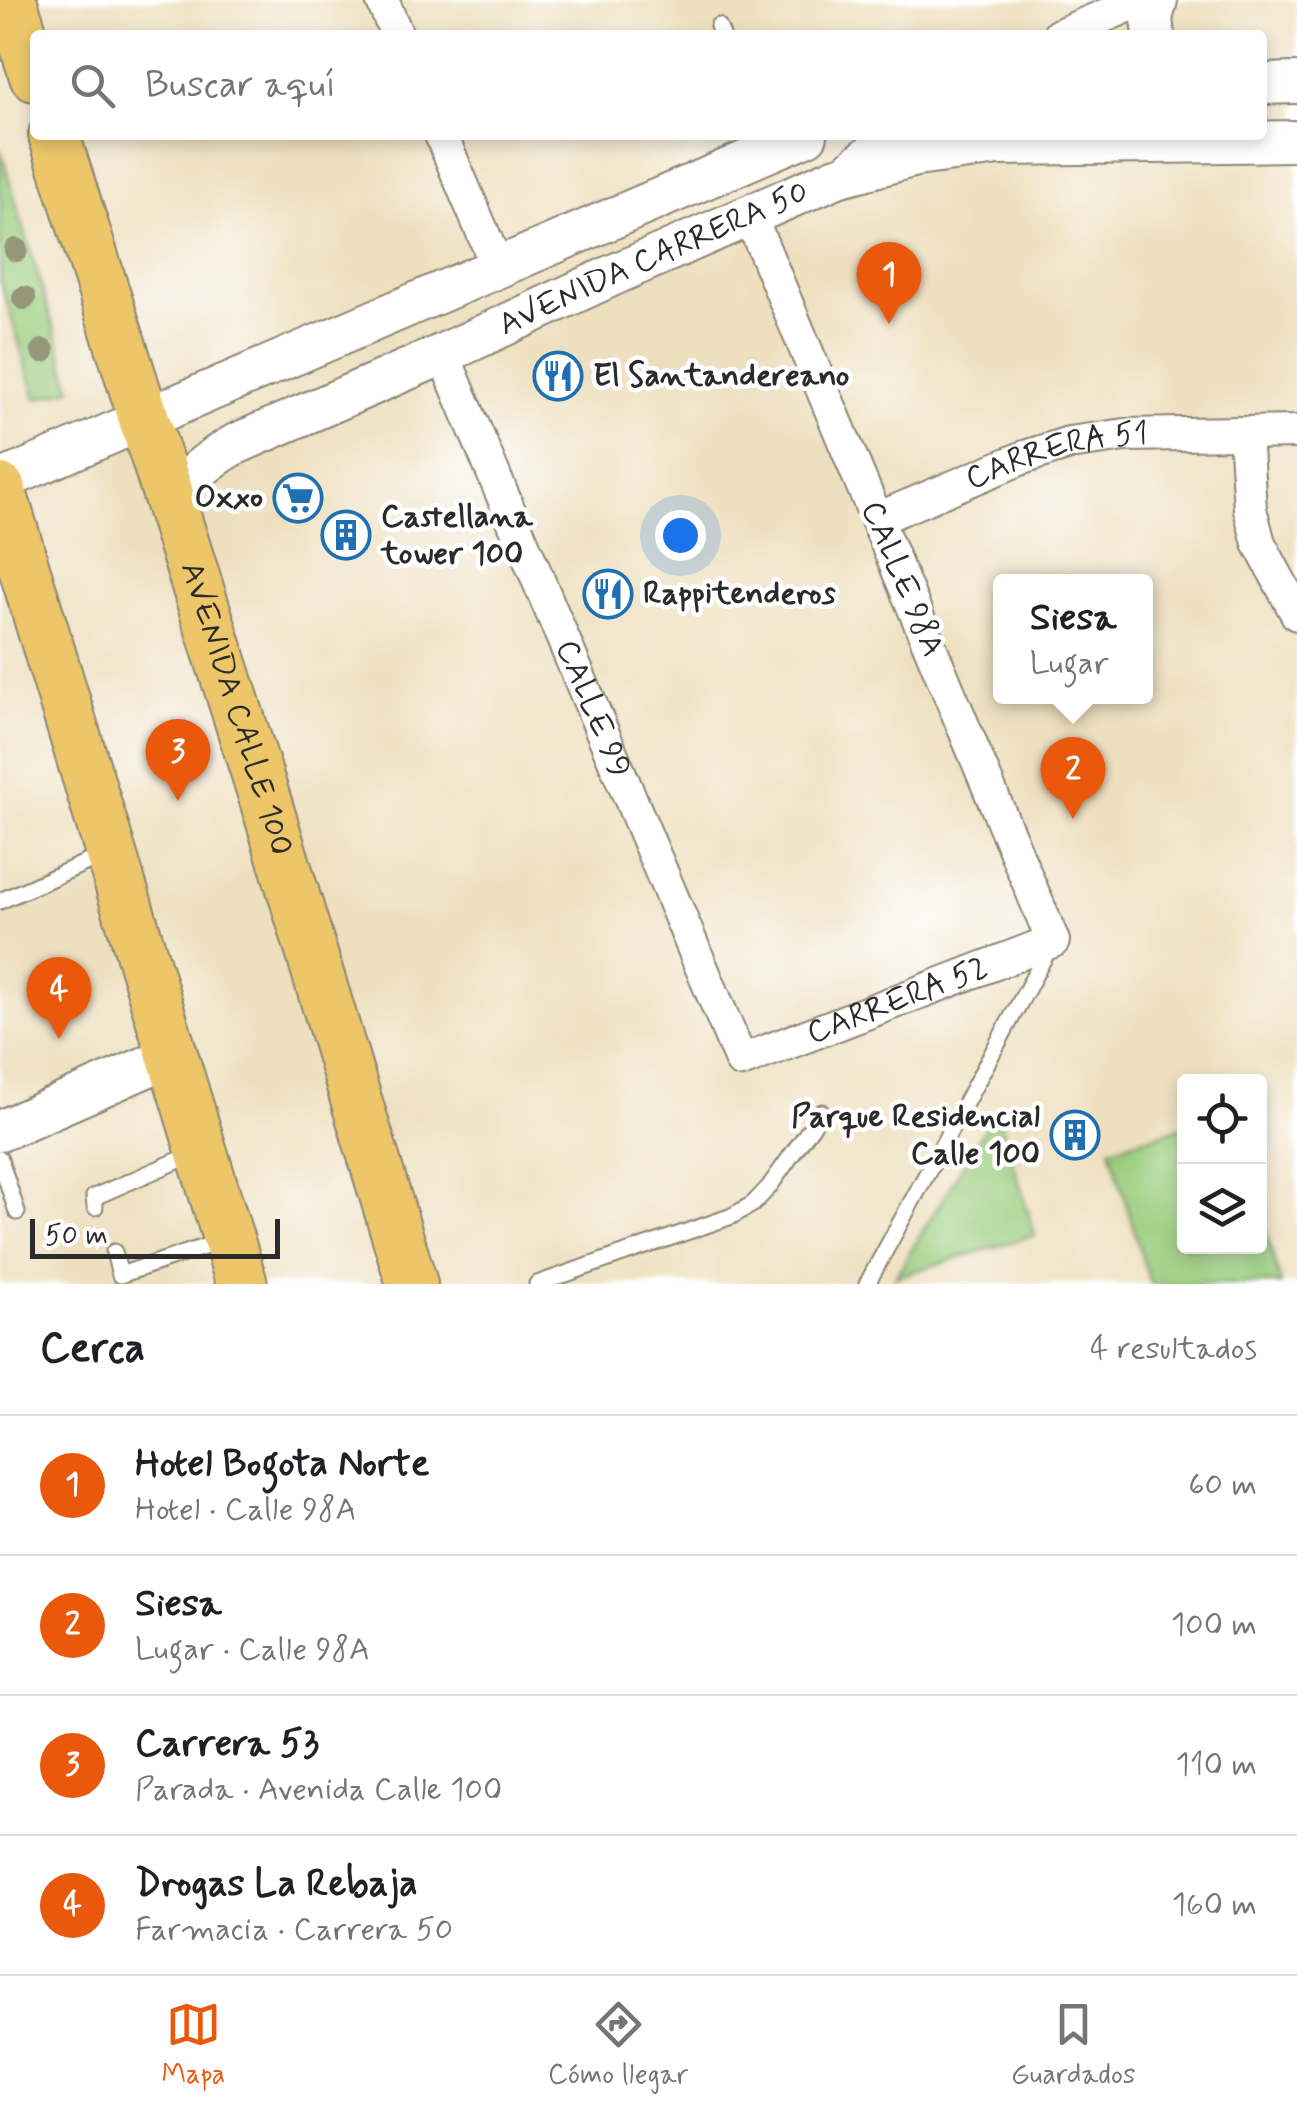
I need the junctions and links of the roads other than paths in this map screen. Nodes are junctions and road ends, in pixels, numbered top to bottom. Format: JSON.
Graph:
{"nodes":[{"id":1,"x":11,"y":0,"type":"edge"},
{"id":2,"x":382,"y":0,"type":"edge"},
{"id":3,"x":1142,"y":0,"type":"edge"},
{"id":4,"x":1157,"y":0,"type":"edge"},
{"id":5,"x":396,"y":30,"type":"edge"},
{"id":6,"x":1071,"y":30,"type":"edge"},
{"id":7,"x":1153,"y":30,"type":"edge"},
{"id":8,"x":30,"y":60,"type":"edge"},
{"id":9,"x":1297,"y":83,"type":"edge"},
{"id":10,"x":1267,"y":84,"type":"edge"},
{"id":11,"x":56,"y":140,"type":"edge"},
{"id":12,"x":442,"y":140,"type":"edge"},
{"id":13,"x":781,"y":140,"type":"edge"},
{"id":14,"x":883,"y":140,"type":"edge"},
{"id":15,"x":1297,"y":141,"type":"edge"},
{"id":16,"x":837,"y":177,"type":"junction"},
{"id":17,"x":750,"y":216,"type":"junction"},
{"id":18,"x":498,"y":268,"type":"junction"},
{"id":19,"x":444,"y":354,"type":"junction"},
{"id":20,"x":145,"y":418,"type":"junction"},
{"id":21,"x":1245,"y":432,"type":"junction"},
{"id":22,"x":1297,"y":432,"type":"edge"},
{"id":23,"x":0,"y":481,"type":"edge"},
{"id":24,"x":0,"y":489,"type":"edge"},
{"id":25,"x":170,"y":498,"type":"junction"},
{"id":26,"x":877,"y":519,"type":"junction"},
{"id":27,"x":1297,"y":614,"type":"edge"},
{"id":28,"x":112,"y":852,"type":"junction"},
{"id":29,"x":0,"y":901,"type":"edge"},
{"id":30,"x":1053,"y":941,"type":"junction"},
{"id":31,"x":173,"y":1056,"type":"junction"},
{"id":32,"x":741,"y":1061,"type":"joint"},
{"id":33,"x":822,"y":1112,"type":"dead end"},
{"id":34,"x":0,"y":1131,"type":"edge"},
{"id":35,"x":202,"y":1150,"type":"junction"},
{"id":36,"x":0,"y":1159,"type":"edge"},
{"id":37,"x":95,"y":1206,"type":"dead end"},
{"id":38,"x":17,"y":1212,"type":"dead end"},
{"id":39,"x":114,"y":1252,"type":"dead end"},
{"id":40,"x":235,"y":1262,"type":"edge"},
{"id":41,"x":412,"y":1284,"type":"edge"},
{"id":42,"x":538,"y":1284,"type":"edge"},
{"id":43,"x":867,"y":1284,"type":"edge"}],
"edges":[{"from":1,"to":8,"type":"main road"},
{"from":2,"to":5,"type":"street"},
{"from":3,"to":6,"type":"street"},
{"from":4,"to":7,"type":"street"},
{"from":9,"to":10,"type":"street"},
{"from":11,"to":20,"type":"main road","name":"AVENIDA CALLE 100"},
{"from":12,"to":18,"type":"street"},
{"from":13,"to":18,"type":"street","name":"AVENIDA CARRERA 50"},
{"from":14,"to":16,"type":"street"},
{"from":15,"to":16,"type":"street","name":"AVENIDA CARRERA 50"},
{"from":16,"to":17,"type":"street","name":"AVENIDA CARRERA 50"},
{"from":17,"to":19,"type":"street","name":"AVENIDA CARRERA 50"},
{"from":17,"to":26,"type":"street","name":"CALLE 98A"},
{"from":18,"to":20,"type":"street","name":"AVENIDA CARRERA 50"},
{"from":19,"to":25,"type":"street","name":"AVENIDA CARRERA 50"},
{"from":19,"to":32,"type":"street","name":"CALLE 99"},
{"from":20,"to":23,"type":"street","name":"AVENIDA CARRERA 50"},
{"from":20,"to":25,"type":"main road","name":"AVENIDA CALLE 100"},
{"from":21,"to":22,"type":"street","name":"CARRERA 51"},
{"from":21,"to":26,"type":"street","name":"CARRERA 51"},
{"from":21,"to":27,"type":"street"},
{"from":24,"to":28,"type":"main road"},
{"from":25,"to":41,"type":"main road","name":"AVENIDA CALLE 100"},
{"from":26,"to":30,"type":"street","name":"CALLE 98A"},
{"from":28,"to":29,"type":"lane"},
{"from":28,"to":31,"type":"main road"},
{"from":30,"to":32,"type":"street","name":"CARRERA 52"},
{"from":30,"to":43,"type":"lane"},
{"from":31,"to":34,"type":"street"},
{"from":31,"to":35,"type":"main road"},
{"from":33,"to":42,"type":"lane"},
{"from":35,"to":37,"type":"lane"},
{"from":35,"to":40,"type":"main road"},
{"from":36,"to":38,"type":"lane"},
{"from":39,"to":40,"type":"lane"}]}
